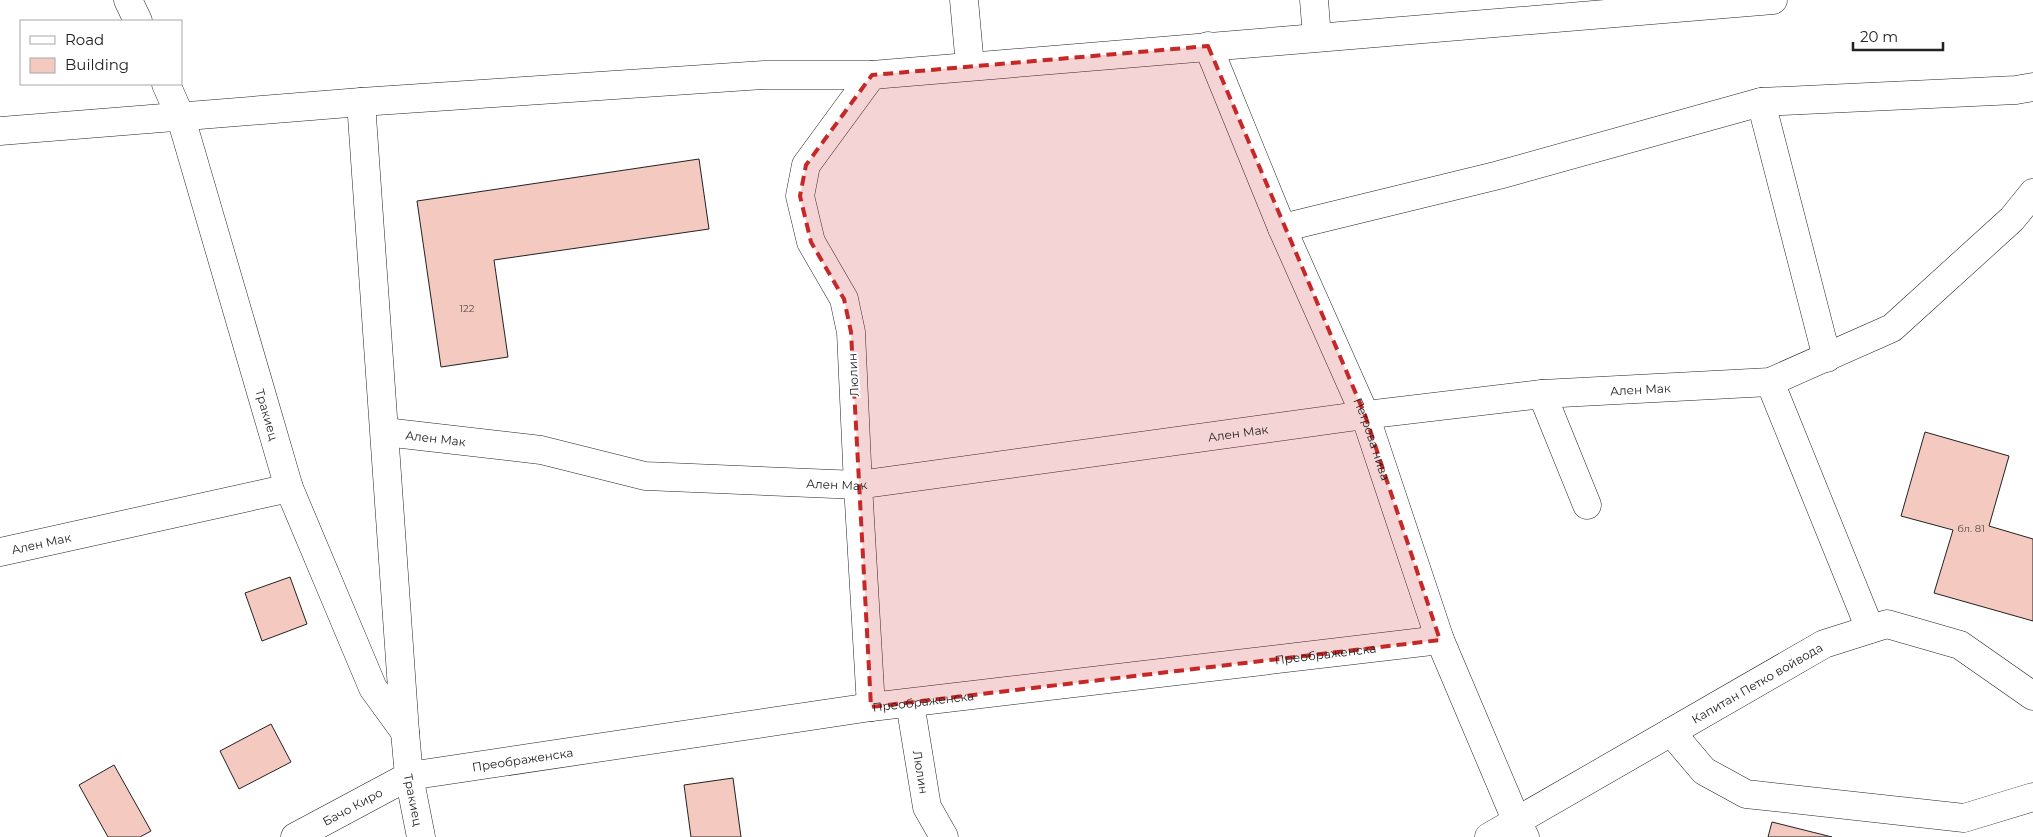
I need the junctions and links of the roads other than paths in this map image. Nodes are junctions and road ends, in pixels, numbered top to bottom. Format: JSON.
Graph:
{"nodes":[{"id":1,"x":128,"y":0,"type":"edge"},
{"id":2,"x":964,"y":0,"type":"edge"},
{"id":3,"x":1314,"y":0,"type":"edge"},
{"id":4,"x":1773,"y":0,"type":"edge"},
{"id":5,"x":138,"y":20,"type":"edge"},
{"id":6,"x":1318,"y":37,"type":"junction"},
{"id":7,"x":1208,"y":46,"type":"junction"},
{"id":8,"x":970,"y":66,"type":"junction"},
{"id":9,"x":872,"y":75,"type":"junction"},
{"id":10,"x":166,"y":85,"type":"edge"},
{"id":11,"x":2033,"y":87,"type":"edge"},
{"id":12,"x":361,"y":102,"type":"junction"},
{"id":13,"x":1761,"y":102,"type":"junction"},
{"id":14,"x":181,"y":118,"type":"junction"},
{"id":15,"x":0,"y":131,"type":"edge"},
{"id":16,"x":2033,"y":193,"type":"edge"},
{"id":17,"x":1282,"y":228,"type":"junction"},
{"id":18,"x":1827,"y":358,"type":"junction"},
{"id":19,"x":1770,"y":382,"type":"junction"},
{"id":20,"x":1542,"y":394,"type":"junction"},
{"id":21,"x":1365,"y":415,"type":"junction"},
{"id":22,"x":384,"y":432,"type":"junction"},
{"id":23,"x":858,"y":485,"type":"junction"},
{"id":24,"x":289,"y":488,"type":"junction"},
{"id":25,"x":1587,"y":505,"type":"dead end"},
{"id":26,"x":0,"y":552,"type":"edge"},
{"id":27,"x":1870,"y":630,"type":"junction"},
{"id":28,"x":1440,"y":640,"type":"junction"},
{"id":29,"x":2033,"y":696,"type":"edge"},
{"id":30,"x":910,"y":703,"type":"junction"},
{"id":31,"x":871,"y":707,"type":"junction"},
{"id":32,"x":405,"y":732,"type":"junction"},
{"id":33,"x":1671,"y":732,"type":"junction"},
{"id":34,"x":409,"y":776,"type":"junction"},
{"id":35,"x":2033,"y":797,"type":"edge"},
{"id":36,"x":1521,"y":830,"type":"edge"},
{"id":37,"x":295,"y":837,"type":"edge"},
{"id":38,"x":421,"y":837,"type":"edge"},
{"id":39,"x":944,"y":837,"type":"edge"},
{"id":40,"x":1489,"y":837,"type":"edge"}],
"edges":[{"from":1,"to":5,"type":"street"},
{"from":2,"to":8,"type":"street"},
{"from":3,"to":6,"type":"street"},
{"from":4,"to":6,"type":"street"},
{"from":6,"to":7,"type":"street"},
{"from":7,"to":8,"type":"street"},
{"from":7,"to":17,"type":"street","name":"Петрова нива"},
{"from":8,"to":9,"type":"street"},
{"from":9,"to":12,"type":"street"},
{"from":9,"to":23,"type":"street","name":"Люлин"},
{"from":10,"to":14,"type":"street","name":"Тракиец"},
{"from":11,"to":13,"type":"street"},
{"from":12,"to":14,"type":"street"},
{"from":12,"to":22,"type":"street","name":"Тракиец"},
{"from":13,"to":17,"type":"street"},
{"from":13,"to":18,"type":"street"},
{"from":14,"to":15,"type":"street"},
{"from":14,"to":24,"type":"street","name":"Тракиец"},
{"from":16,"to":18,"type":"street","name":"Ален Мак"},
{"from":17,"to":21,"type":"street","name":"Петрова нива"},
{"from":18,"to":19,"type":"street","name":"Ален Мак"},
{"from":19,"to":20,"type":"street","name":"Ален Мак"},
{"from":19,"to":27,"type":"street"},
{"from":20,"to":21,"type":"street","name":"Ален Мак"},
{"from":20,"to":25,"type":"street"},
{"from":21,"to":23,"type":"street","name":"Ален Мак"},
{"from":21,"to":28,"type":"street","name":"Петрова нива"},
{"from":22,"to":23,"type":"street","name":"Ален Мак"},
{"from":22,"to":32,"type":"street","name":"Тракиец"},
{"from":23,"to":31,"type":"street","name":"Люлин"},
{"from":24,"to":26,"type":"street","name":"Ален Мак"},
{"from":24,"to":32,"type":"street","name":"Тракиец"},
{"from":27,"to":29,"type":"street","name":"Капитан Петко войвода"},
{"from":27,"to":33,"type":"street","name":"Капитан Петко войвода"},
{"from":28,"to":30,"type":"street","name":"Преображенска"},
{"from":28,"to":36,"type":"street","name":"Петрова нива"},
{"from":30,"to":31,"type":"street","name":"Преображенска"},
{"from":30,"to":39,"type":"street","name":"Люлин"},
{"from":31,"to":34,"type":"street","name":"Преображенска"},
{"from":32,"to":34,"type":"street","name":"Тракиец"},
{"from":33,"to":35,"type":"street"},
{"from":33,"to":36,"type":"street","name":"Капитан Петко войвода"},
{"from":34,"to":37,"type":"street","name":"Бачо Киро"},
{"from":34,"to":38,"type":"street","name":"Тракиец"},
{"from":36,"to":40,"type":"street","name":"Капитан Петко войвода"}]}
